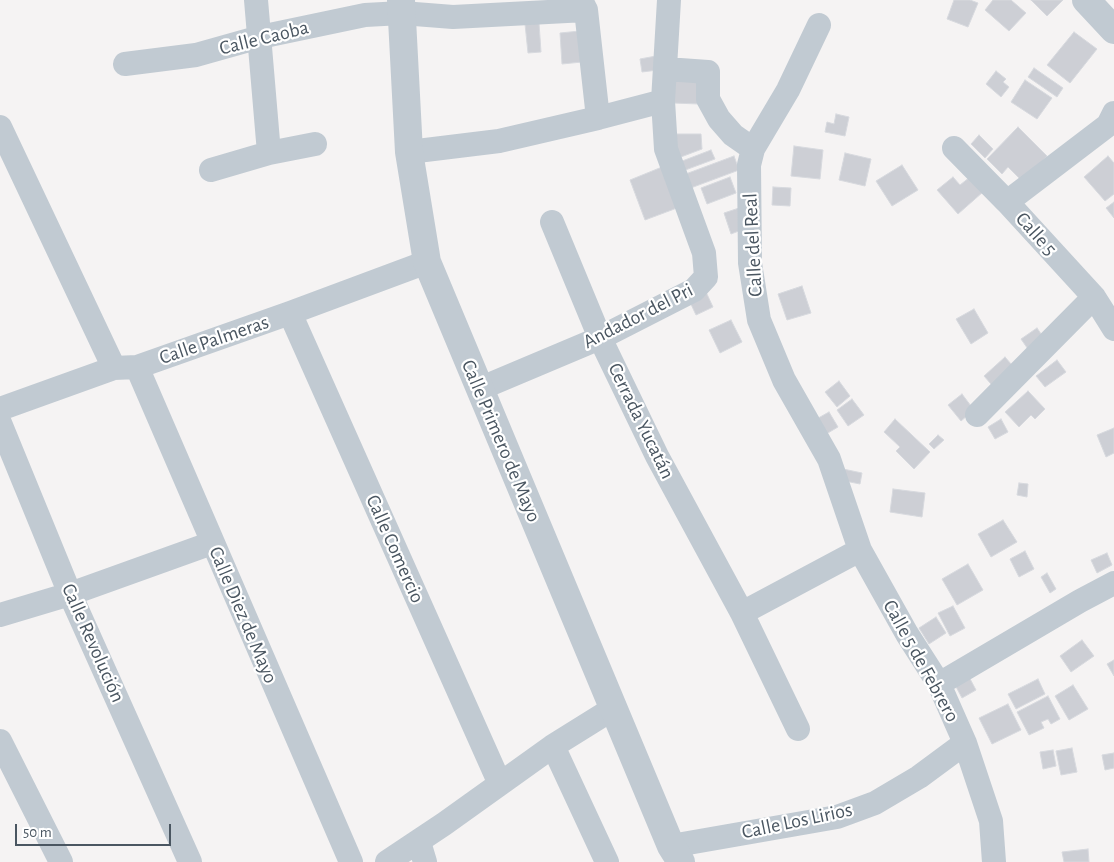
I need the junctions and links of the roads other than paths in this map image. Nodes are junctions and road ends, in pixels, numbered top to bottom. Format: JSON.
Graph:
{"nodes":[{"id":1,"x":256,"y":0,"type":"edge"},
{"id":2,"x":669,"y":0,"type":"edge"},
{"id":3,"x":1086,"y":0,"type":"edge"},
{"id":4,"x":583,"y":5,"type":"edge"},
{"id":5,"x":402,"y":7,"type":"edge"},
{"id":6,"x":819,"y":25,"type":"dead end"},
{"id":7,"x":1114,"y":30,"type":"edge"},
{"id":8,"x":260,"y":37,"type":"junction"},
{"id":9,"x":125,"y":64,"type":"dead end"},
{"id":10,"x":666,"y":69,"type":"junction"},
{"id":11,"x":664,"y":100,"type":"junction"},
{"id":12,"x":598,"y":118,"type":"junction"},
{"id":13,"x":1112,"y":124,"type":"edge"},
{"id":14,"x":0,"y":127,"type":"edge"},
{"id":15,"x":315,"y":144,"type":"dead end"},
{"id":16,"x":954,"y":148,"type":"dead end"},
{"id":17,"x":753,"y":149,"type":"junction"},
{"id":18,"x":409,"y":152,"type":"junction"},
{"id":19,"x":269,"y":153,"type":"junction"},
{"id":20,"x":211,"y":170,"type":"dead end"},
{"id":21,"x":1007,"y":202,"type":"junction"},
{"id":22,"x":552,"y":222,"type":"dead end"},
{"id":23,"x":427,"y":262,"type":"junction"},
{"id":24,"x":1094,"y":297,"type":"junction"},
{"id":25,"x":290,"y":313,"type":"junction"},
{"id":26,"x":1114,"y":329,"type":"edge"},
{"id":27,"x":600,"y":338,"type":"junction"},
{"id":28,"x":137,"y":367,"type":"junction"},
{"id":29,"x":114,"y":368,"type":"junction"},
{"id":30,"x":479,"y":389,"type":"junction"},
{"id":31,"x":0,"y":409,"type":"edge"},
{"id":32,"x":977,"y":415,"type":"dead end"},
{"id":33,"x":0,"y":423,"type":"edge"},
{"id":34,"x":212,"y":543,"type":"junction"},
{"id":35,"x":860,"y":550,"type":"junction"},
{"id":36,"x":1114,"y":583,"type":"edge"},
{"id":37,"x":70,"y":594,"type":"junction"},
{"id":38,"x":742,"y":613,"type":"junction"},
{"id":39,"x":0,"y":615,"type":"edge"},
{"id":40,"x":938,"y":684,"type":"junction"},
{"id":41,"x":614,"y":708,"type":"junction"},
{"id":42,"x":798,"y":729,"type":"dead end"},
{"id":43,"x":0,"y":741,"type":"edge"},
{"id":44,"x":965,"y":743,"type":"junction"},
{"id":45,"x":553,"y":746,"type":"junction"},
{"id":46,"x":500,"y":784,"type":"junction"},
{"id":47,"x":422,"y":852,"type":"edge"},
{"id":48,"x":676,"y":854,"type":"edge"},
{"id":49,"x":61,"y":862,"type":"edge"},
{"id":50,"x":190,"y":862,"type":"edge"},
{"id":51,"x":350,"y":862,"type":"edge"},
{"id":52,"x":387,"y":862,"type":"edge"},
{"id":53,"x":607,"y":862,"type":"edge"},
{"id":54,"x":994,"y":862,"type":"edge"}],
"edges":[{"from":1,"to":8,"type":"street"},
{"from":2,"to":10,"type":"street","name":"Andador del Pri"},
{"from":3,"to":7,"type":"street"},
{"from":4,"to":5,"type":"street","name":"Calle Caoba"},
{"from":4,"to":12,"type":"street"},
{"from":5,"to":8,"type":"street","name":"Calle Caoba"},
{"from":5,"to":18,"type":"street","name":"Calle Primero de Mayo"},
{"from":6,"to":17,"type":"street","name":"Calle del Real"},
{"from":8,"to":9,"type":"street","name":"Calle Caoba"},
{"from":8,"to":19,"type":"street"},
{"from":10,"to":11,"type":"street","name":"Andador del Pri"},
{"from":10,"to":17,"type":"street"},
{"from":11,"to":12,"type":"street"},
{"from":11,"to":27,"type":"street","name":"Andador del Pri"},
{"from":12,"to":18,"type":"street"},
{"from":13,"to":21,"type":"street","name":"Calle 5"},
{"from":14,"to":29,"type":"street"},
{"from":15,"to":19,"type":"street"},
{"from":16,"to":21,"type":"street"},
{"from":17,"to":35,"type":"street","name":"Calle del Real"},
{"from":18,"to":23,"type":"street","name":"Calle Primero de Mayo"},
{"from":19,"to":20,"type":"street"},
{"from":21,"to":24,"type":"street","name":"Calle 5"},
{"from":22,"to":27,"type":"street","name":"Cerrada Yucatán"},
{"from":23,"to":25,"type":"street","name":"Calle Palmeras"},
{"from":23,"to":30,"type":"street","name":"Calle Primero de Mayo"},
{"from":24,"to":26,"type":"street","name":"Calle 5"},
{"from":24,"to":32,"type":"street"},
{"from":25,"to":28,"type":"street","name":"Calle Palmeras"},
{"from":25,"to":46,"type":"street","name":"Calle Comercio"},
{"from":27,"to":30,"type":"street","name":"Andador del Pri"},
{"from":27,"to":38,"type":"street","name":"Cerrada Yucatán"},
{"from":28,"to":29,"type":"street","name":"Calle Palmeras"},
{"from":28,"to":34,"type":"street","name":"Calle Diez de Mayo"},
{"from":29,"to":31,"type":"street","name":"Calle Palmeras"},
{"from":30,"to":41,"type":"street","name":"Calle Primero de Mayo"},
{"from":33,"to":37,"type":"street","name":"Calle Revolución"},
{"from":34,"to":37,"type":"street"},
{"from":34,"to":51,"type":"street","name":"Calle Diez de Mayo"},
{"from":35,"to":38,"type":"street"},
{"from":35,"to":40,"type":"street","name":"Calle 5 de Febrero"},
{"from":36,"to":40,"type":"street"},
{"from":37,"to":39,"type":"street"},
{"from":37,"to":50,"type":"street","name":"Calle Revolución"},
{"from":38,"to":42,"type":"street","name":"Cerrada Yucatán"},
{"from":40,"to":44,"type":"street","name":"Calle 5 de Febrero"},
{"from":41,"to":45,"type":"street"},
{"from":41,"to":48,"type":"street","name":"Calle Primero de Mayo"},
{"from":43,"to":49,"type":"street"},
{"from":44,"to":48,"type":"street","name":"Calle Los Lirios"},
{"from":44,"to":54,"type":"street","name":"Calle 5 de Febrero"},
{"from":45,"to":46,"type":"street"},
{"from":45,"to":53,"type":"street"},
{"from":46,"to":47,"type":"street"},
{"from":47,"to":52,"type":"street"}]}
